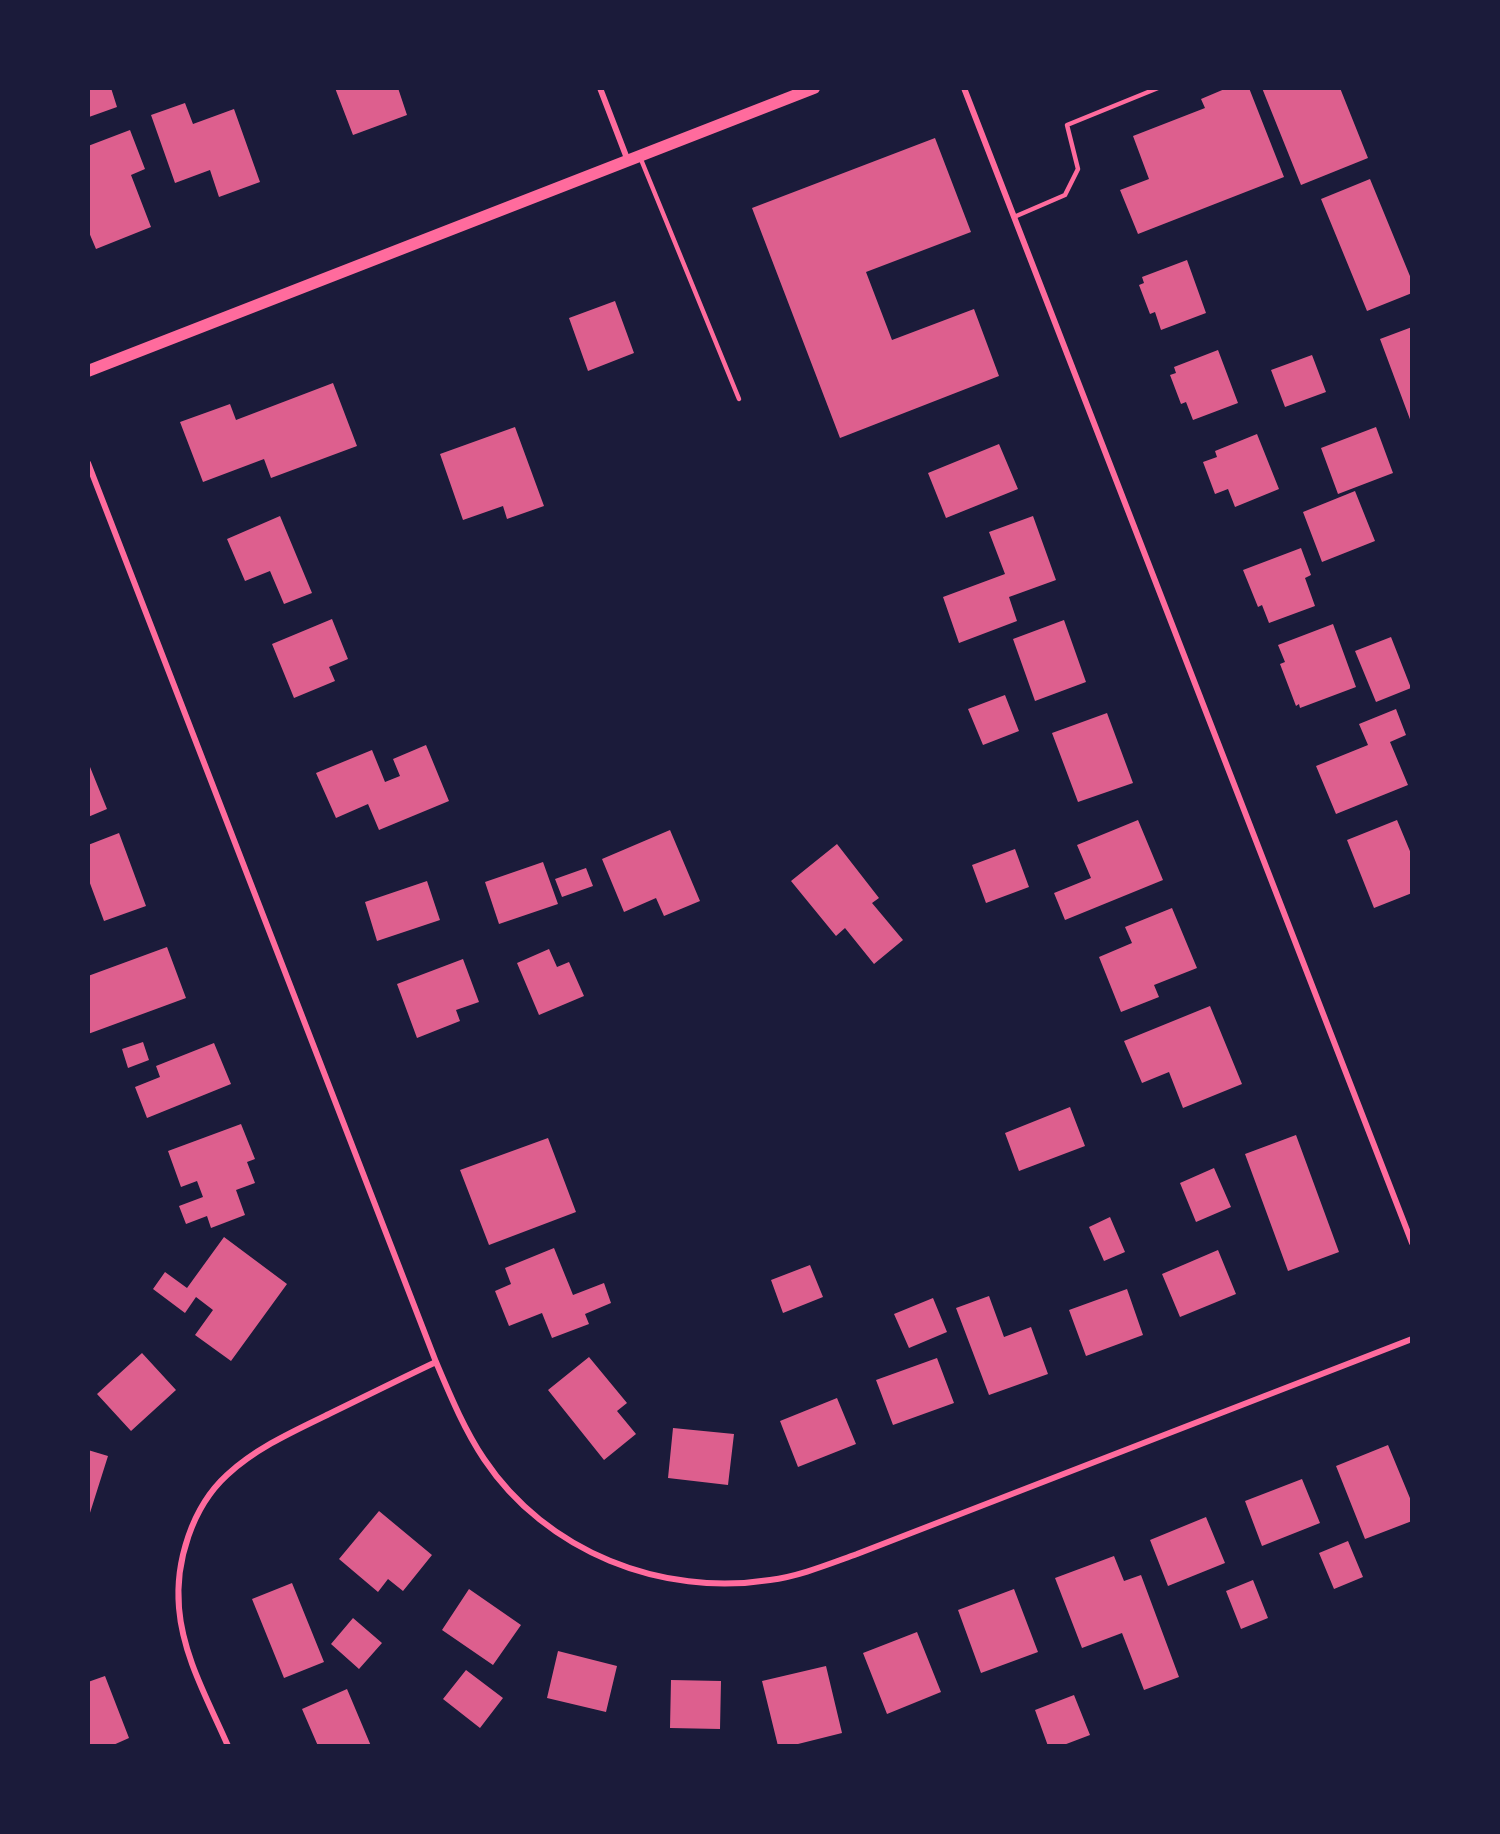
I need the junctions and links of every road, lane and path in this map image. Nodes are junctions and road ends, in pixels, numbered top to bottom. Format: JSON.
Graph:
{"nodes":[{"id":1,"x":600,"y":88,"type":"edge"},
{"id":2,"x":814,"y":88,"type":"edge"},
{"id":3,"x":964,"y":88,"type":"edge"},
{"id":4,"x":1158,"y":88,"type":"edge"},
{"id":5,"x":634,"y":158,"type":"junction"},
{"id":6,"x":1014,"y":217,"type":"junction"},
{"id":7,"x":88,"y":371,"type":"edge"},
{"id":8,"x":739,"y":399,"type":"dead end"},
{"id":9,"x":88,"y":463,"type":"edge"},
{"id":10,"x":1412,"y":1243,"type":"edge"},
{"id":11,"x":1412,"y":1339,"type":"edge"},
{"id":12,"x":435,"y":1362,"type":"junction"},
{"id":13,"x":228,"y":1746,"type":"edge"}],
"edges":[{"from":1,"to":5,"type":"street"},
{"from":2,"to":5,"type":"main road"},
{"from":3,"to":6,"type":"street"},
{"from":4,"to":6,"type":"lane"},
{"from":5,"to":7,"type":"main road"},
{"from":5,"to":8,"type":"lane"},
{"from":6,"to":10,"type":"street"},
{"from":9,"to":12,"type":"street"},
{"from":11,"to":12,"type":"street"},
{"from":12,"to":13,"type":"street"}]}
